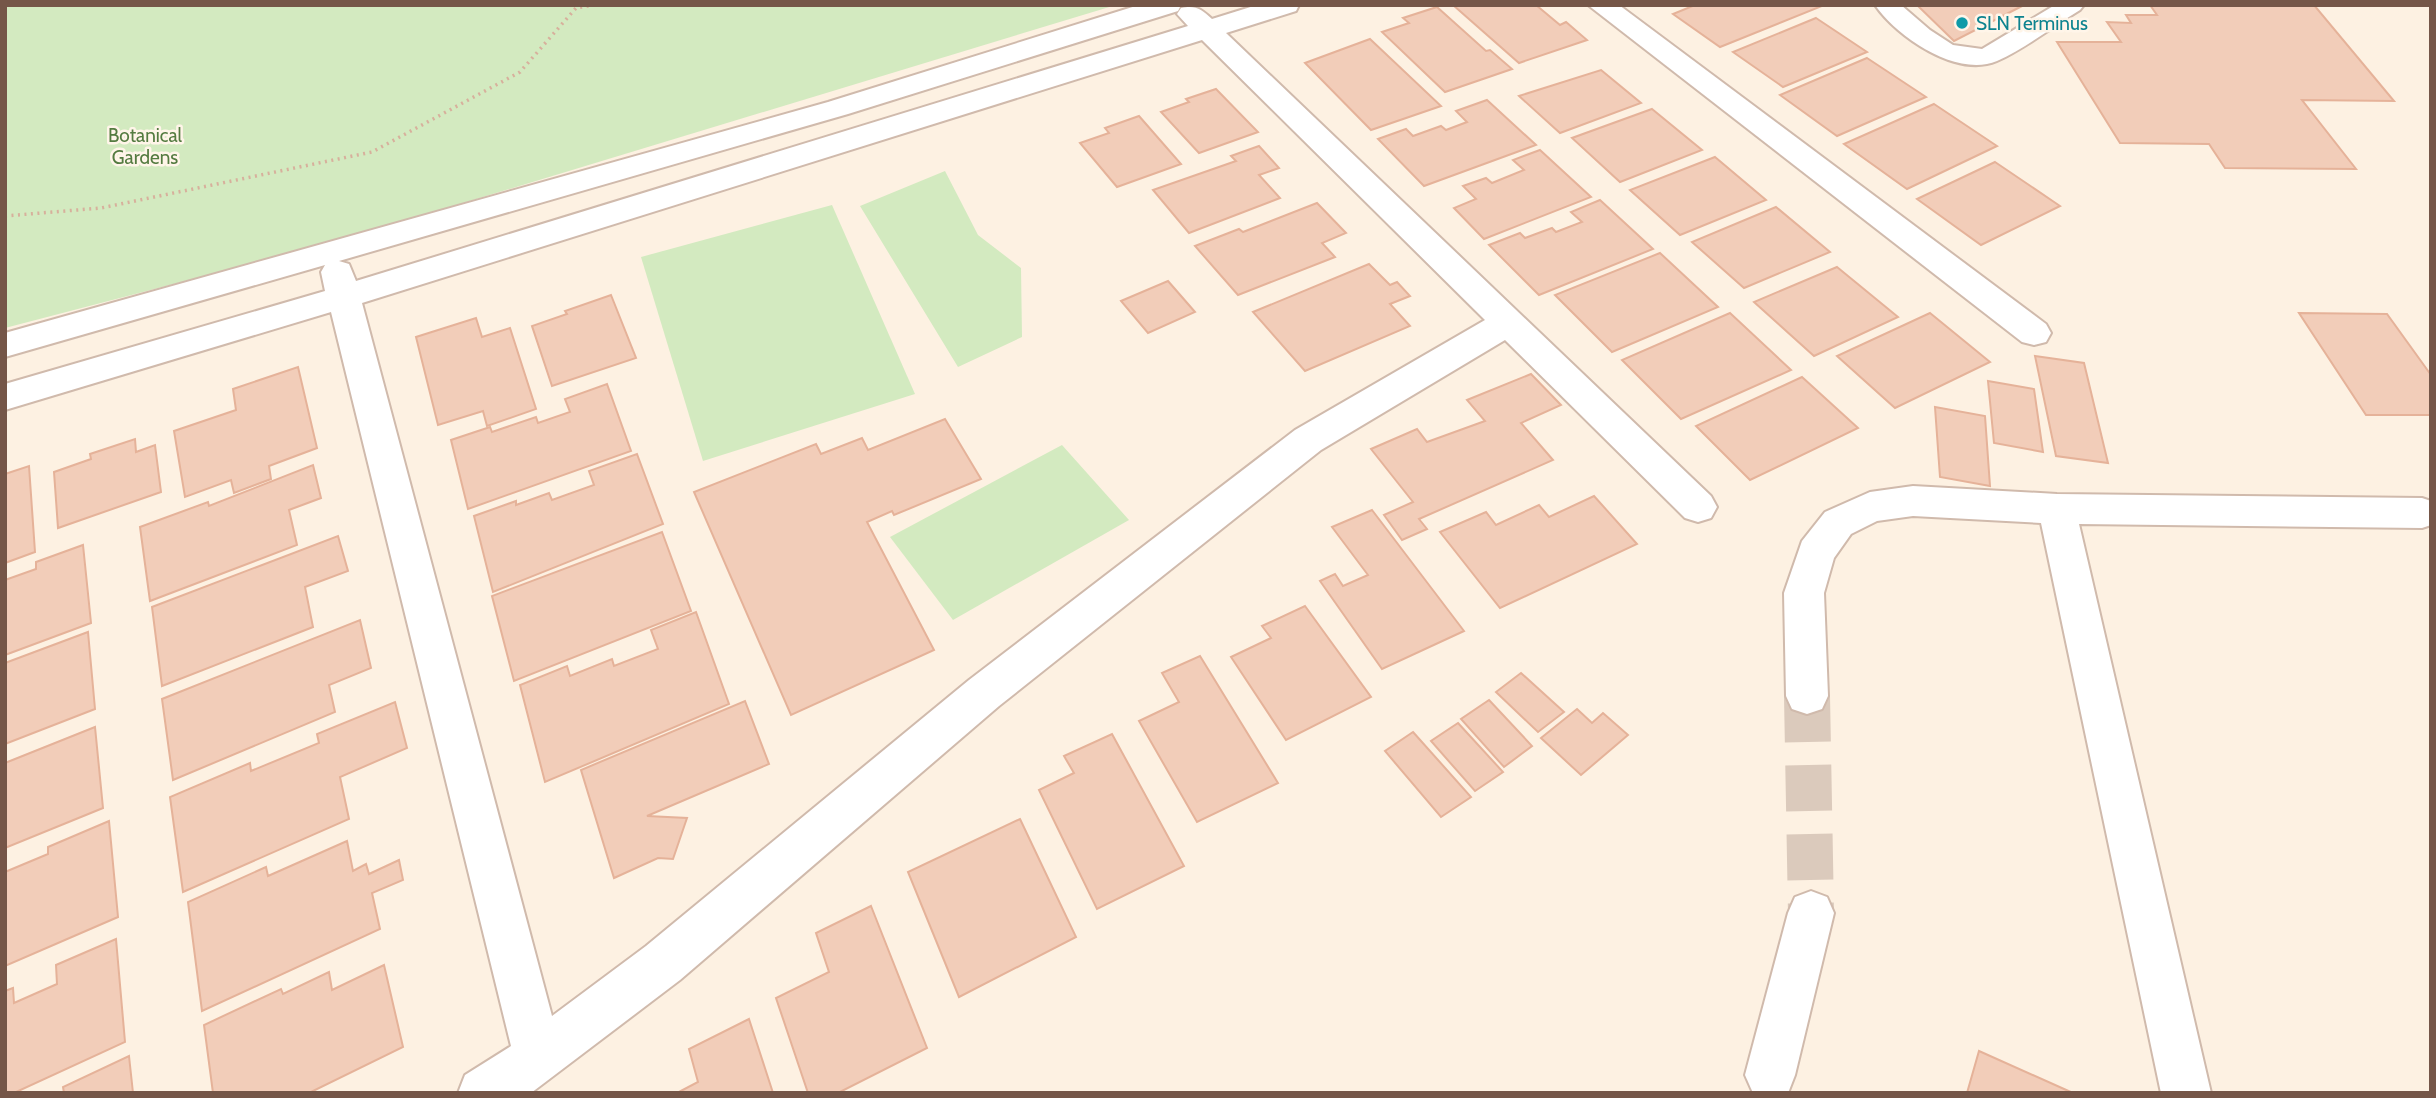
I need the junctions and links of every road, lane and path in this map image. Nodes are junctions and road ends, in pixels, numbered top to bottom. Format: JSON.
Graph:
{"nodes":[{"id":1,"x":594,"y":5,"type":"edge"},
{"id":2,"x":1168,"y":5,"type":"edge"},
{"id":3,"x":1182,"y":5,"type":"edge"},
{"id":4,"x":1286,"y":5,"type":"edge"},
{"id":5,"x":1601,"y":5,"type":"edge"},
{"id":6,"x":1887,"y":5,"type":"edge"},
{"id":7,"x":2072,"y":5,"type":"edge"},
{"id":8,"x":1207,"y":30,"type":"junction"},
{"id":9,"x":5,"y":216,"type":"edge"},
{"id":10,"x":332,"y":253,"type":"junction"},
{"id":11,"x":343,"y":297,"type":"junction"},
{"id":12,"x":1508,"y":323,"type":"junction"},
{"id":13,"x":2034,"y":333,"type":"dead end"},
{"id":14,"x":5,"y":345,"type":"edge"},
{"id":15,"x":5,"y":397,"type":"edge"},
{"id":16,"x":1698,"y":507,"type":"dead end"},
{"id":17,"x":2057,"y":509,"type":"junction"},
{"id":18,"x":2428,"y":522,"type":"edge"},
{"id":19,"x":1807,"y":696,"type":"tunnel mouth"},
{"id":20,"x":1811,"y":912,"type":"tunnel mouth"},
{"id":21,"x":538,"y":1056,"type":"junction"},
{"id":22,"x":1770,"y":1075,"type":"dead end"},
{"id":23,"x":482,"y":1093,"type":"edge"},
{"id":24,"x":2186,"y":1093,"type":"edge"}],
"edges":[{"from":1,"to":9,"type":"path"},
{"from":2,"to":10,"type":"street"},
{"from":3,"to":8,"type":"street"},
{"from":4,"to":8,"type":"street"},
{"from":5,"to":13,"type":"street"},
{"from":6,"to":7,"type":"lane"},
{"from":8,"to":11,"type":"street"},
{"from":8,"to":12,"type":"street"},
{"from":10,"to":11,"type":"street"},
{"from":10,"to":14,"type":"street"},
{"from":11,"to":15,"type":"street"},
{"from":11,"to":21,"type":"street"},
{"from":12,"to":16,"type":"street"},
{"from":12,"to":21,"type":"street"},
{"from":17,"to":18,"type":"street"},
{"from":17,"to":19,"type":"street"},
{"from":17,"to":24,"type":"street"},
{"from":20,"to":22,"type":"street"},
{"from":21,"to":23,"type":"street"}]}
